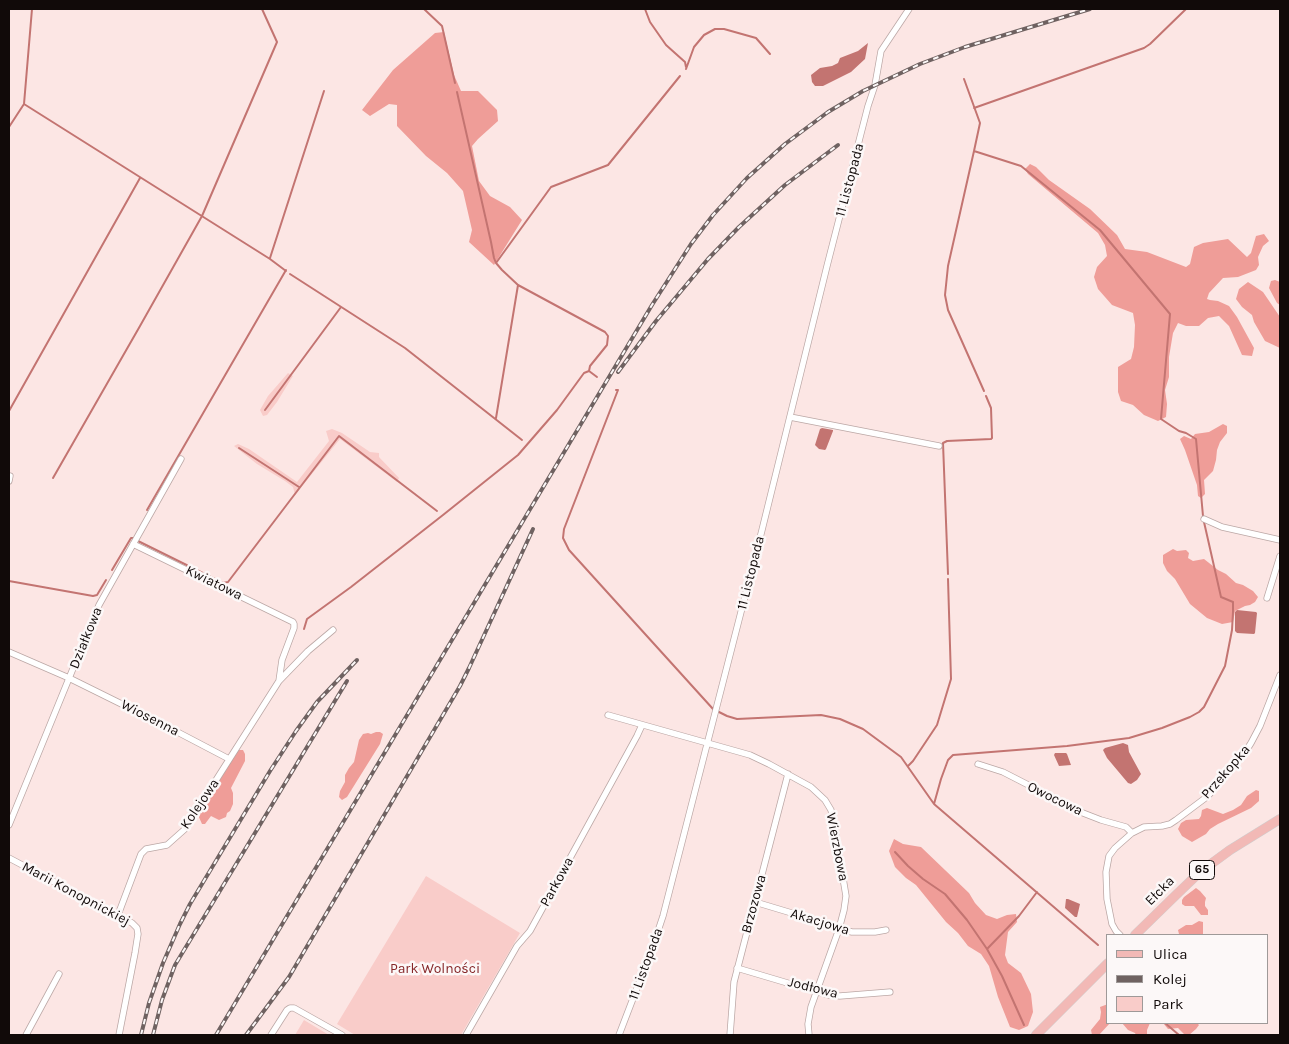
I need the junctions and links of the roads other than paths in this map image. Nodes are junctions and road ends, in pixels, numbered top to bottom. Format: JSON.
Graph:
{"nodes":[{"id":1,"x":909,"y":9,"type":"edge"},
{"id":2,"x":790,"y":417,"type":"junction"},
{"id":3,"x":939,"y":446,"type":"dead end"},
{"id":4,"x":181,"y":460,"type":"dead end"},
{"id":5,"x":1204,"y":519,"type":"dead end"},
{"id":6,"x":1280,"y":540,"type":"edge"},
{"id":7,"x":133,"y":544,"type":"junction"},
{"id":8,"x":1280,"y":556,"type":"edge"},
{"id":9,"x":1266,"y":598,"type":"dead end"},
{"id":10,"x":294,"y":624,"type":"joint"},
{"id":11,"x":333,"y":630,"type":"dead end"},
{"id":12,"x":9,"y":652,"type":"edge"},
{"id":13,"x":1280,"y":675,"type":"edge"},
{"id":14,"x":70,"y":678,"type":"junction"},
{"id":15,"x":279,"y":681,"type":"junction"},
{"id":16,"x":608,"y":715,"type":"dead end"},
{"id":17,"x":642,"y":724,"type":"junction"},
{"id":18,"x":707,"y":743,"type":"junction"},
{"id":19,"x":229,"y":759,"type":"junction"},
{"id":20,"x":978,"y":764,"type":"dead end"},
{"id":21,"x":788,"y":774,"type":"junction"},
{"id":22,"x":1280,"y":819,"type":"edge"},
{"id":23,"x":9,"y":825,"type":"edge"},
{"id":24,"x":1132,"y":833,"type":"junction"},
{"id":25,"x":9,"y":858,"type":"edge"},
{"id":26,"x":755,"y":902,"type":"junction"},
{"id":27,"x":118,"y":915,"type":"junction"},
{"id":28,"x":839,"y":929,"type":"junction"},
{"id":29,"x":886,"y":930,"type":"dead end"},
{"id":30,"x":1119,"y":934,"type":"edge"},
{"id":31,"x":1136,"y":934,"type":"edge"},
{"id":32,"x":1106,"y":965,"type":"edge"},
{"id":33,"x":737,"y":968,"type":"junction"},
{"id":34,"x":59,"y":974,"type":"dead end"},
{"id":35,"x":816,"y":991,"type":"junction"},
{"id":36,"x":890,"y":992,"type":"dead end"},
{"id":37,"x":26,"y":1035,"type":"edge"},
{"id":38,"x":119,"y":1035,"type":"edge"},
{"id":39,"x":271,"y":1035,"type":"edge"},
{"id":40,"x":342,"y":1035,"type":"edge"},
{"id":41,"x":466,"y":1035,"type":"edge"},
{"id":42,"x":619,"y":1035,"type":"edge"},
{"id":43,"x":730,"y":1035,"type":"edge"},
{"id":44,"x":809,"y":1035,"type":"edge"},
{"id":45,"x":1036,"y":1035,"type":"edge"}],
"edges":[{"from":1,"to":2,"type":"street","name":"11 Listopada"},
{"from":2,"to":3,"type":"street"},
{"from":2,"to":18,"type":"street","name":"11 Listopada"},
{"from":4,"to":7,"type":"street","name":"Działkowa"},
{"from":5,"to":6,"type":"street"},
{"from":7,"to":10,"type":"street","name":"Kwiatowa"},
{"from":7,"to":14,"type":"street","name":"Działkowa"},
{"from":8,"to":9,"type":"street"},
{"from":10,"to":15,"type":"street","name":"Kolejowa"},
{"from":11,"to":15,"type":"street","name":"Kolejowa"},
{"from":12,"to":14,"type":"street","name":"Wiosenna"},
{"from":13,"to":24,"type":"street","name":"Przekopka"},
{"from":14,"to":19,"type":"street","name":"Wiosenna"},
{"from":14,"to":23,"type":"street","name":"Działkowa"},
{"from":15,"to":19,"type":"street","name":"Kolejowa"},
{"from":16,"to":17,"type":"street","name":"Wierzbowa"},
{"from":17,"to":18,"type":"street","name":"Wierzbowa"},
{"from":17,"to":41,"type":"street","name":"Parkowa"},
{"from":18,"to":21,"type":"street","name":"Wierzbowa"},
{"from":18,"to":42,"type":"street","name":"11 Listopada"},
{"from":19,"to":27,"type":"street","name":"Kolejowa"},
{"from":20,"to":24,"type":"street","name":"Owocowa"},
{"from":21,"to":26,"type":"street","name":"Brzozowa"},
{"from":21,"to":28,"type":"street","name":"Wierzbowa"},
{"from":22,"to":31,"type":"main road","name":"Ełcka","number":"65"},
{"from":24,"to":30,"type":"street","name":"Przekopka"},
{"from":25,"to":27,"type":"street","name":"Marii Konopnickiej"},
{"from":26,"to":28,"type":"street","name":"Akacjowa"},
{"from":26,"to":33,"type":"street","name":"Brzozowa"},
{"from":27,"to":38,"type":"street","name":"Marii Konopnickiej"},
{"from":28,"to":29,"type":"street","name":"Akacjowa"},
{"from":28,"to":35,"type":"street","name":"Wierzbowa"},
{"from":32,"to":45,"type":"main road"},
{"from":33,"to":35,"type":"street","name":"Jodłowa"},
{"from":33,"to":43,"type":"street","name":"Brzozowa"},
{"from":34,"to":37,"type":"street"},
{"from":35,"to":36,"type":"street","name":"Jodłowa"},
{"from":35,"to":44,"type":"street","name":"Wierzbowa"},
{"from":39,"to":40,"type":"street"}]}
